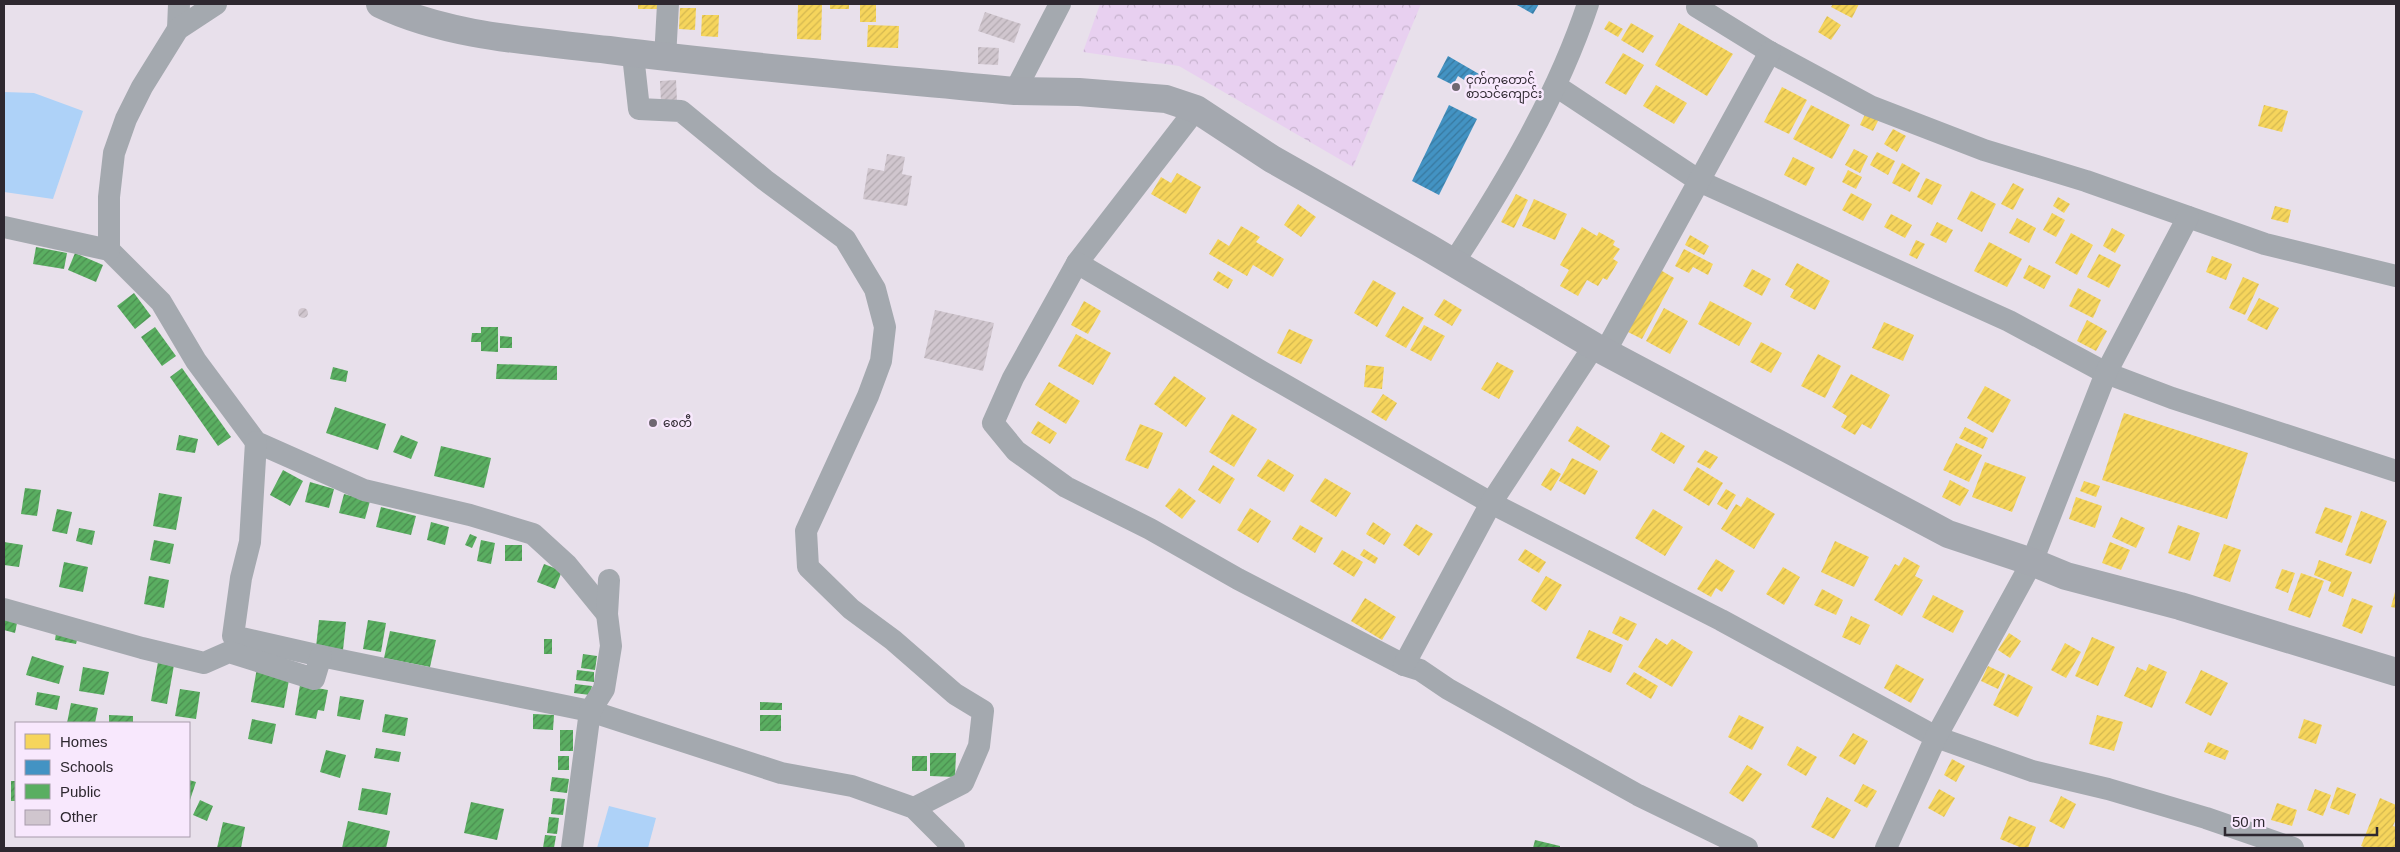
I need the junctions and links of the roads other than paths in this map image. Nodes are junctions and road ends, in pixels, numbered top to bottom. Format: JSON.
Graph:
{"nodes":[{"id":1,"x":179,"y":4,"type":"edge"},
{"id":2,"x":216,"y":4,"type":"edge"},
{"id":3,"x":380,"y":4,"type":"edge"},
{"id":4,"x":668,"y":4,"type":"edge"},
{"id":5,"x":1060,"y":4,"type":"edge"},
{"id":6,"x":1588,"y":4,"type":"edge"},
{"id":7,"x":1697,"y":7,"type":"dead end"},
{"id":8,"x":178,"y":29,"type":"junction"},
{"id":9,"x":1770,"y":52,"type":"junction"},
{"id":10,"x":633,"y":55,"type":"junction"},
{"id":11,"x":666,"y":58,"type":"junction"},
{"id":12,"x":1556,"y":86,"type":"junction"},
{"id":13,"x":1015,"y":91,"type":"junction"},
{"id":14,"x":1196,"y":109,"type":"junction"},
{"id":15,"x":1701,"y":182,"type":"junction"},
{"id":16,"x":2188,"y":217,"type":"junction"},
{"id":17,"x":4,"y":227,"type":"edge"},
{"id":18,"x":109,"y":250,"type":"junction"},
{"id":19,"x":1454,"y":262,"type":"junction"},
{"id":20,"x":1077,"y":263,"type":"junction"},
{"id":21,"x":2396,"y":276,"type":"edge"},
{"id":22,"x":1600,"y":349,"type":"junction"},
{"id":23,"x":2106,"y":373,"type":"junction"},
{"id":24,"x":256,"y":442,"type":"junction"},
{"id":25,"x":2396,"y":471,"type":"edge"},
{"id":26,"x":1491,"y":503,"type":"junction"},
{"id":27,"x":2032,"y":562,"type":"junction"},
{"id":28,"x":609,"y":580,"type":"dead end"},
{"id":29,"x":4,"y":609,"type":"edge"},
{"id":30,"x":607,"y":614,"type":"junction"},
{"id":31,"x":231,"y":644,"type":"junction"},
{"id":32,"x":1404,"y":665,"type":"junction"},
{"id":33,"x":2396,"y":672,"type":"edge"},
{"id":34,"x":590,"y":711,"type":"junction"},
{"id":35,"x":1936,"y":737,"type":"junction"},
{"id":36,"x":914,"y":808,"type":"junction"},
{"id":37,"x":572,"y":848,"type":"edge"},
{"id":38,"x":954,"y":848,"type":"edge"},
{"id":39,"x":1747,"y":848,"type":"edge"},
{"id":40,"x":1886,"y":848,"type":"edge"},
{"id":41,"x":2293,"y":848,"type":"edge"}],
"edges":[{"from":1,"to":8,"type":"street"},
{"from":2,"to":8,"type":"street"},
{"from":3,"to":10,"type":"main road"},
{"from":4,"to":11,"type":"street"},
{"from":5,"to":13,"type":"street"},
{"from":6,"to":12,"type":"street"},
{"from":7,"to":9,"type":"street"},
{"from":8,"to":18,"type":"street"},
{"from":9,"to":15,"type":"street"},
{"from":9,"to":16,"type":"street"},
{"from":10,"to":11,"type":"main road"},
{"from":10,"to":36,"type":"street"},
{"from":11,"to":13,"type":"main road"},
{"from":12,"to":15,"type":"street"},
{"from":12,"to":19,"type":"street"},
{"from":13,"to":14,"type":"main road"},
{"from":14,"to":19,"type":"main road"},
{"from":14,"to":20,"type":"street"},
{"from":15,"to":22,"type":"street"},
{"from":15,"to":23,"type":"street"},
{"from":16,"to":21,"type":"street"},
{"from":16,"to":23,"type":"street"},
{"from":17,"to":18,"type":"street"},
{"from":18,"to":24,"type":"street"},
{"from":19,"to":22,"type":"main road"},
{"from":20,"to":26,"type":"street"},
{"from":20,"to":32,"type":"street"},
{"from":22,"to":26,"type":"street"},
{"from":22,"to":27,"type":"main road"},
{"from":23,"to":25,"type":"street"},
{"from":23,"to":27,"type":"street"},
{"from":24,"to":30,"type":"street"},
{"from":24,"to":31,"type":"street"},
{"from":26,"to":32,"type":"street"},
{"from":26,"to":35,"type":"street"},
{"from":27,"to":33,"type":"main road"},
{"from":27,"to":35,"type":"street"},
{"from":28,"to":30,"type":"street"},
{"from":29,"to":31,"type":"street"},
{"from":30,"to":34,"type":"street"},
{"from":31,"to":34,"type":"street"},
{"from":32,"to":39,"type":"street"},
{"from":34,"to":36,"type":"street"},
{"from":34,"to":37,"type":"street"},
{"from":35,"to":40,"type":"street"},
{"from":35,"to":41,"type":"street"},
{"from":36,"to":38,"type":"street"}]}
